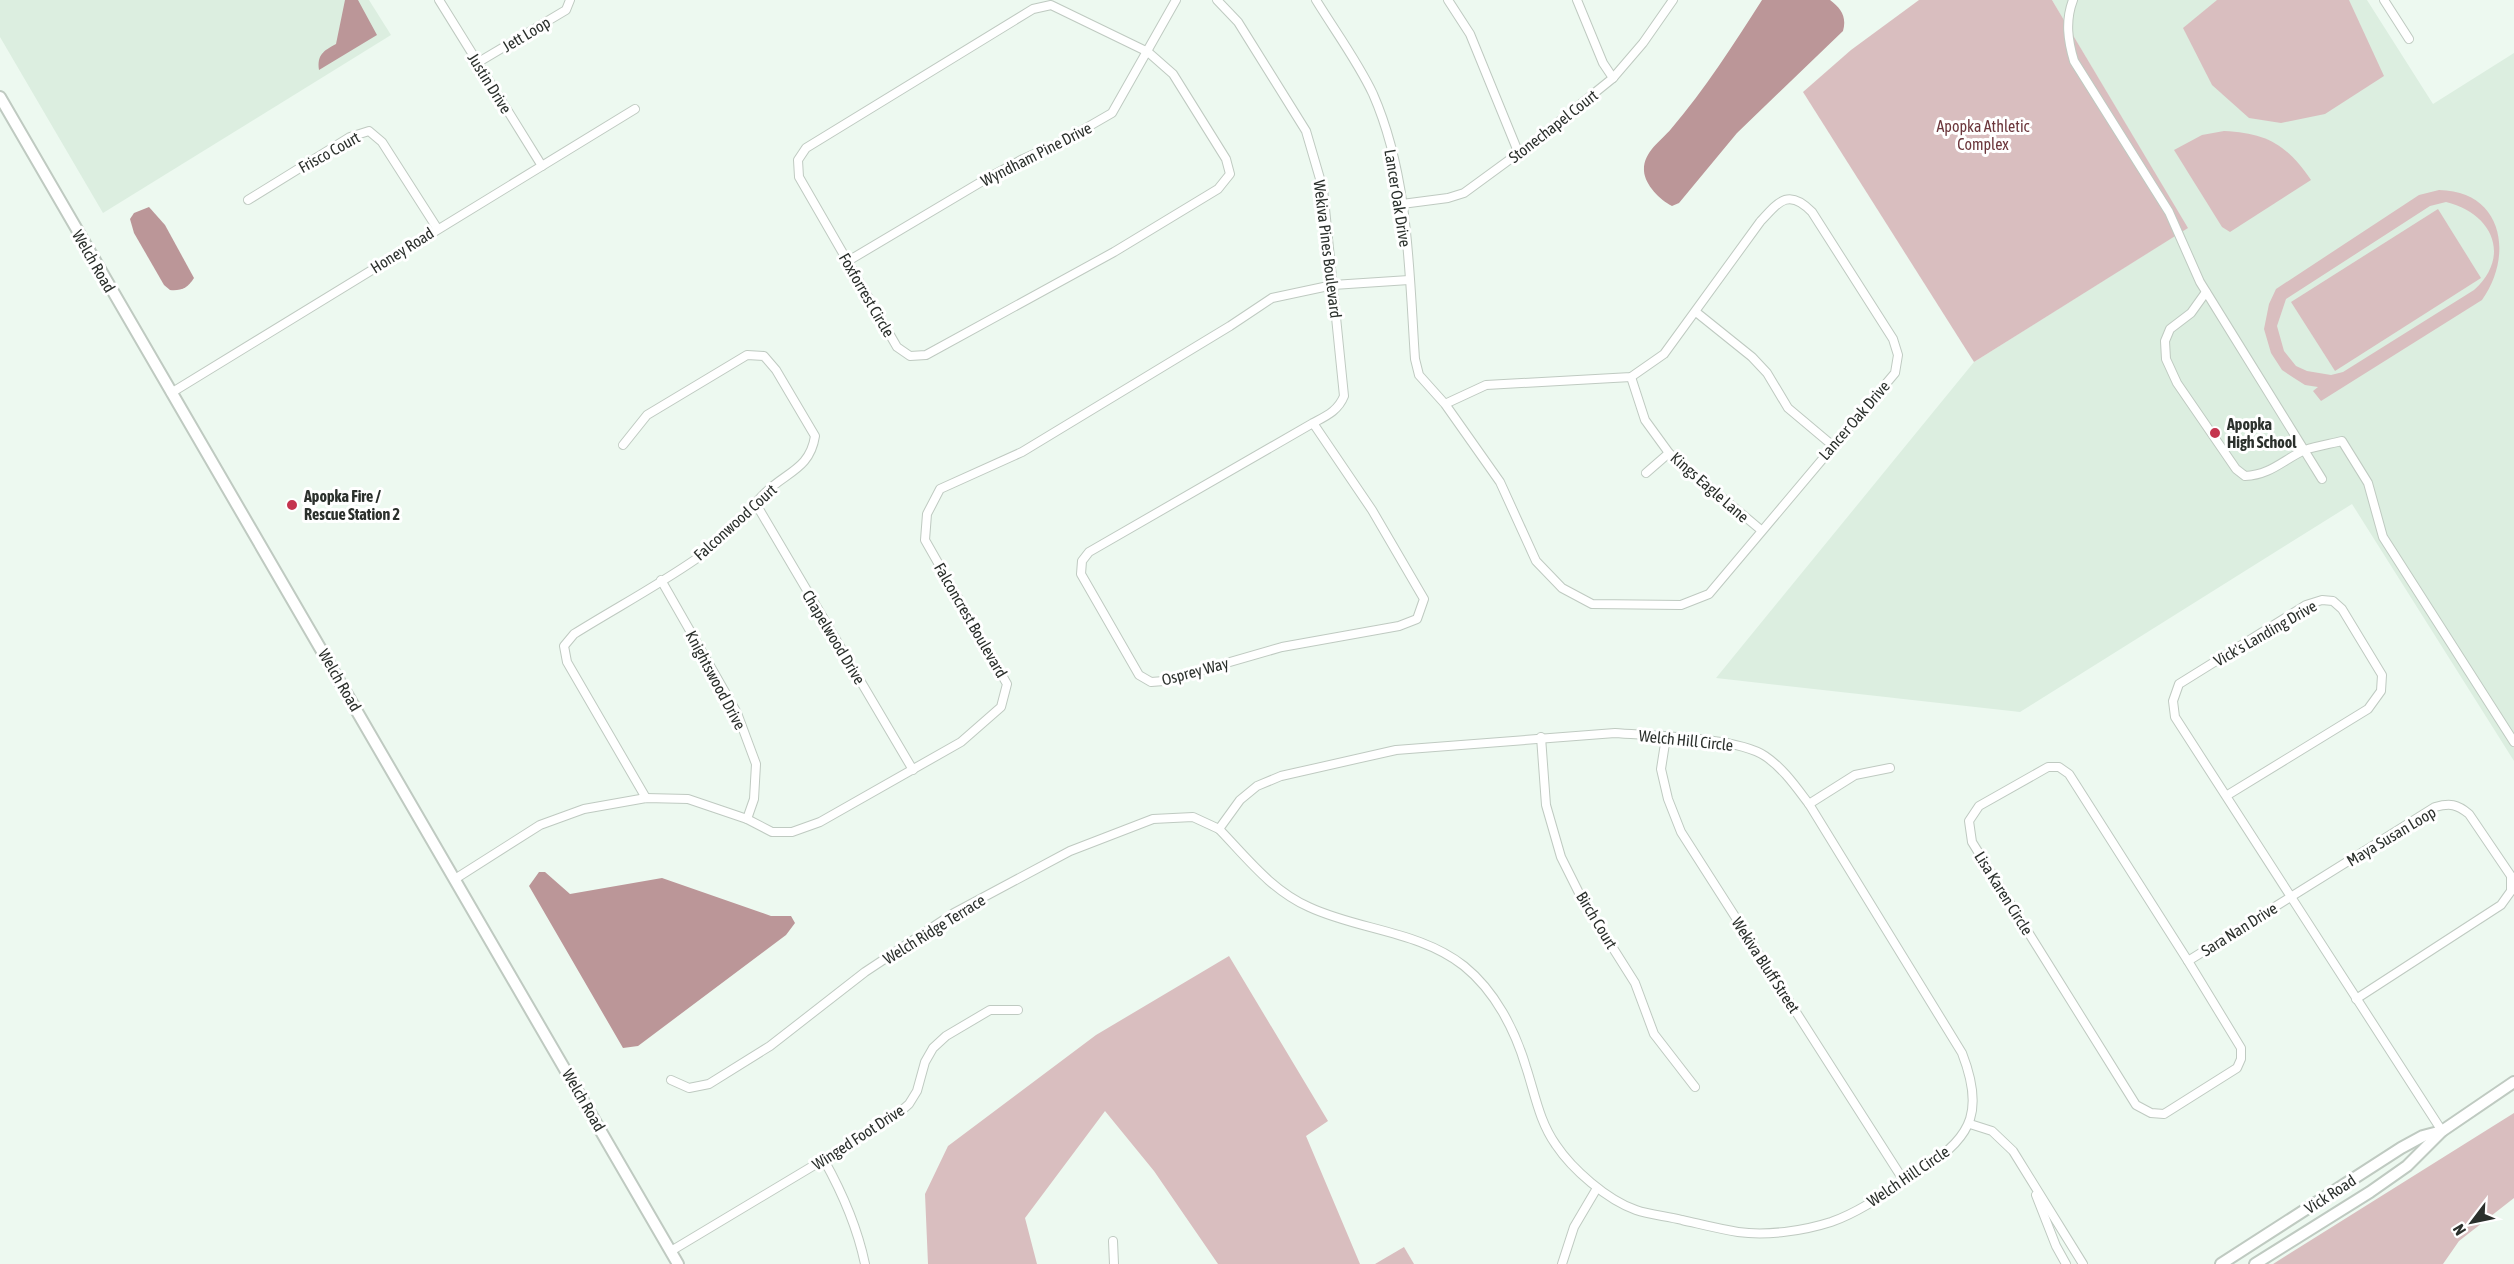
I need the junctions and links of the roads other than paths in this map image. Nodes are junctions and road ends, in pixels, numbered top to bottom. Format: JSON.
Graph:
{"nodes":[{"id":1,"x":439,"y":0,"type":"edge"},
{"id":2,"x":570,"y":0,"type":"edge"},
{"id":3,"x":1176,"y":0,"type":"edge"},
{"id":4,"x":1216,"y":0,"type":"edge"},
{"id":5,"x":1316,"y":0,"type":"edge"},
{"id":6,"x":1448,"y":0,"type":"edge"},
{"id":7,"x":1577,"y":0,"type":"edge"},
{"id":8,"x":1673,"y":0,"type":"edge"},
{"id":9,"x":2073,"y":0,"type":"edge"},
{"id":10,"x":2384,"y":0,"type":"edge"},
{"id":11,"x":2409,"y":39,"type":"dead end"},
{"id":12,"x":1148,"y":52,"type":"junction"},
{"id":13,"x":477,"y":63,"type":"junction"},
{"id":14,"x":1613,"y":78,"type":"junction"},
{"id":15,"x":0,"y":97,"type":"edge"},
{"id":16,"x":635,"y":110,"type":"dead end"},
{"id":17,"x":1519,"y":154,"type":"junction"},
{"id":18,"x":542,"y":166,"type":"junction"},
{"id":19,"x":248,"y":200,"type":"dead end"},
{"id":20,"x":1402,"y":204,"type":"junction"},
{"id":21,"x":437,"y":228,"type":"junction"},
{"id":22,"x":848,"y":261,"type":"junction"},
{"id":23,"x":1409,"y":280,"type":"junction"},
{"id":24,"x":1333,"y":285,"type":"junction"},
{"id":25,"x":2206,"y":292,"type":"junction"},
{"id":26,"x":1696,"y":312,"type":"junction"},
{"id":27,"x":1341,"y":347,"type":"joint"},
{"id":28,"x":1631,"y":378,"type":"junction"},
{"id":29,"x":171,"y":393,"type":"junction"},
{"id":30,"x":1445,"y":404,"type":"junction"},
{"id":31,"x":1313,"y":423,"type":"junction"},
{"id":32,"x":623,"y":445,"type":"dead end"},
{"id":33,"x":1832,"y":445,"type":"junction"},
{"id":34,"x":2304,"y":451,"type":"junction"},
{"id":35,"x":1669,"y":453,"type":"junction"},
{"id":36,"x":1646,"y":473,"type":"dead end"},
{"id":37,"x":2322,"y":479,"type":"dead end"},
{"id":38,"x":756,"y":504,"type":"junction"},
{"id":39,"x":1761,"y":530,"type":"junction"},
{"id":40,"x":661,"y":580,"type":"junction"},
{"id":41,"x":1541,"y":737,"type":"junction"},
{"id":42,"x":1666,"y":737,"type":"junction"},
{"id":43,"x":2514,"y":742,"type":"edge"},
{"id":44,"x":1890,"y":768,"type":"dead end"},
{"id":45,"x":913,"y":770,"type":"junction"},
{"id":46,"x":2226,"y":796,"type":"junction"},
{"id":47,"x":646,"y":798,"type":"junction"},
{"id":48,"x":1809,"y":804,"type":"junction"},
{"id":49,"x":747,"y":819,"type":"junction"},
{"id":50,"x":1219,"y":829,"type":"junction"},
{"id":51,"x":455,"y":879,"type":"junction"},
{"id":52,"x":2290,"y":897,"type":"junction"},
{"id":53,"x":2188,"y":961,"type":"junction"},
{"id":54,"x":2356,"y":999,"type":"junction"},
{"id":55,"x":1018,"y":1010,"type":"dead end"},
{"id":56,"x":671,"y":1080,"type":"dead end"},
{"id":57,"x":2514,"y":1082,"type":"edge"},
{"id":58,"x":1695,"y":1087,"type":"dead end"},
{"id":59,"x":1970,"y":1124,"type":"junction"},
{"id":60,"x":2442,"y":1131,"type":"junction"},
{"id":61,"x":824,"y":1160,"type":"junction"},
{"id":62,"x":2030,"y":1179,"type":"junction"},
{"id":63,"x":1904,"y":1181,"type":"junction"},
{"id":64,"x":1598,"y":1188,"type":"junction"},
{"id":65,"x":1113,"y":1241,"type":"dead end"},
{"id":66,"x":670,"y":1251,"type":"junction"},
{"id":67,"x":678,"y":1264,"type":"edge"},
{"id":68,"x":865,"y":1264,"type":"edge"},
{"id":69,"x":1114,"y":1264,"type":"edge"},
{"id":70,"x":1562,"y":1264,"type":"edge"},
{"id":71,"x":2067,"y":1264,"type":"edge"},
{"id":72,"x":2083,"y":1264,"type":"edge"},
{"id":73,"x":2221,"y":1264,"type":"edge"},
{"id":74,"x":2255,"y":1264,"type":"edge"}],
"edges":[{"from":1,"to":13,"type":"street","name":"Justin Drive"},
{"from":2,"to":13,"type":"street","name":"Jett Loop"},
{"from":3,"to":12,"type":"street","name":"Wyndham Pine Drive"},
{"from":4,"to":24,"type":"street","name":"Wekiva Pines Boulevard"},
{"from":5,"to":20,"type":"street","name":"Lancer Oak Drive"},
{"from":6,"to":17,"type":"street"},
{"from":7,"to":14,"type":"street"},
{"from":8,"to":14,"type":"street","name":"Stonechapel Court"},
{"from":9,"to":25,"type":"street"},
{"from":10,"to":11,"type":"street"},
{"from":12,"to":22,"type":"street","name":"Wyndham Pine Drive"},
{"from":12,"to":22,"type":"street","name":"Foxforrest Circle"},
{"from":12,"to":22,"type":"street","name":"Foxforrest Circle"},
{"from":13,"to":18,"type":"street","name":"Justin Drive"},
{"from":14,"to":17,"type":"street","name":"Stonechapel Court"},
{"from":15,"to":29,"type":"street","name":"Welch Road"},
{"from":16,"to":18,"type":"street","name":"Honey Road"},
{"from":17,"to":20,"type":"street","name":"Stonechapel Court"},
{"from":18,"to":21,"type":"street","name":"Honey Road"},
{"from":19,"to":21,"type":"street","name":"Frisco Court"},
{"from":20,"to":23,"type":"street","name":"Lancer Oak Drive"},
{"from":21,"to":29,"type":"street","name":"Honey Road"},
{"from":23,"to":24,"type":"street","name":"Falconcrest Boulevard"},
{"from":23,"to":30,"type":"street","name":"Lancer Oak Drive"},
{"from":24,"to":27,"type":"street","name":"Wekiva Pines Boulevard"},
{"from":24,"to":45,"type":"street","name":"Falconcrest Boulevard"},
{"from":25,"to":34,"type":"street"},
{"from":25,"to":34,"type":"street"},
{"from":26,"to":28,"type":"street","name":"Lancer Oak Drive"},
{"from":26,"to":33,"type":"street"},
{"from":26,"to":33,"type":"street","name":"Lancer Oak Drive"},
{"from":27,"to":31,"type":"street","name":"Osprey Way"},
{"from":28,"to":30,"type":"street"},
{"from":28,"to":35,"type":"street","name":"Kings Eagle Lane"},
{"from":29,"to":51,"type":"street","name":"Welch Road"},
{"from":30,"to":39,"type":"street","name":"Lancer Oak Drive"},
{"from":31,"to":31,"type":"street","name":"Osprey Way"},
{"from":32,"to":38,"type":"street","name":"Falconwood Court"},
{"from":33,"to":39,"type":"street","name":"Lancer Oak Drive"},
{"from":34,"to":37,"type":"street"},
{"from":34,"to":43,"type":"street"},
{"from":35,"to":36,"type":"street"},
{"from":35,"to":39,"type":"street","name":"Kings Eagle Lane"},
{"from":38,"to":40,"type":"street","name":"Falconwood Court"},
{"from":38,"to":45,"type":"street","name":"Chapelwood Drive"},
{"from":40,"to":47,"type":"street","name":"Falconwood Court"},
{"from":40,"to":49,"type":"street","name":"Knightswood Drive"},
{"from":41,"to":42,"type":"street","name":"Welch Hill Circle"},
{"from":41,"to":50,"type":"street","name":"Welch Hill Circle"},
{"from":41,"to":58,"type":"street","name":"Birch Court"},
{"from":42,"to":48,"type":"street","name":"Welch Hill Circle"},
{"from":42,"to":63,"type":"street","name":"Wekiva Bluff Street"},
{"from":44,"to":48,"type":"street"},
{"from":45,"to":49,"type":"street","name":"Falconcrest Boulevard"},
{"from":46,"to":46,"type":"street","name":"Vick's Landing Drive"},
{"from":46,"to":52,"type":"street","name":"Vick's Landing Drive"},
{"from":47,"to":49,"type":"street","name":"Falconcrest Boulevard"},
{"from":47,"to":51,"type":"street","name":"Falconcrest Boulevard"},
{"from":48,"to":59,"type":"street","name":"Welch Hill Circle"},
{"from":50,"to":56,"type":"street","name":"Welch Ridge Terrace"},
{"from":50,"to":64,"type":"street","name":"Welch Hill Circle"},
{"from":51,"to":66,"type":"street","name":"Welch Road"},
{"from":52,"to":53,"type":"street","name":"Sara Nan Drive"},
{"from":52,"to":54,"type":"street","name":"Vick's Landing Drive"},
{"from":52,"to":54,"type":"street","name":"Maya Susan Loop"},
{"from":53,"to":53,"type":"street","name":"Lisa Karen Circle"},
{"from":54,"to":60,"type":"street","name":"Vick's Landing Drive"},
{"from":55,"to":61,"type":"street","name":"Winged Foot Drive"},
{"from":57,"to":60,"type":"street","name":"Vick Road"},
{"from":59,"to":62,"type":"street"},
{"from":59,"to":63,"type":"street","name":"Welch Hill Circle"},
{"from":60,"to":73,"type":"street","name":"Vick Road"},
{"from":60,"to":74,"type":"street","name":"Vick Road"},
{"from":61,"to":66,"type":"street","name":"Winged Foot Drive"},
{"from":61,"to":68,"type":"street"},
{"from":62,"to":71,"type":"street"},
{"from":62,"to":72,"type":"street"},
{"from":63,"to":64,"type":"street","name":"Welch Hill Circle"},
{"from":64,"to":70,"type":"street"},
{"from":65,"to":69,"type":"street"},
{"from":66,"to":67,"type":"street","name":"Welch Road"}]}
